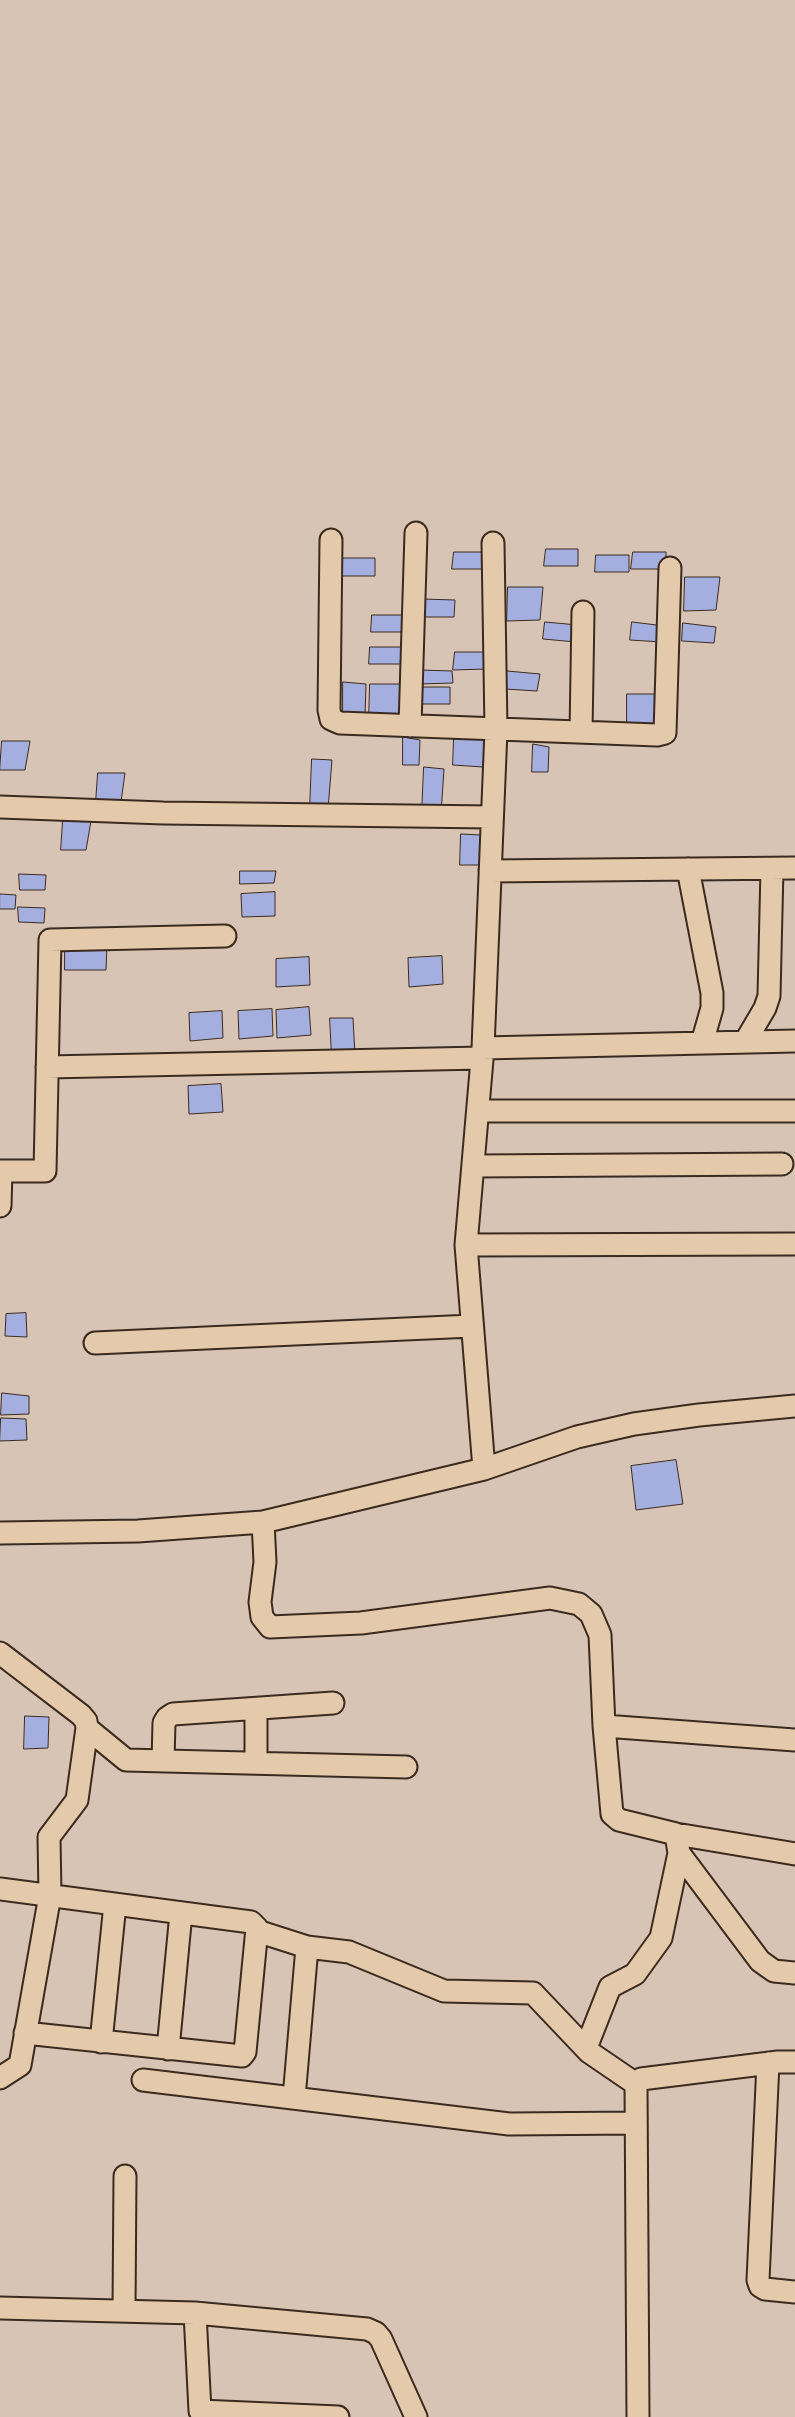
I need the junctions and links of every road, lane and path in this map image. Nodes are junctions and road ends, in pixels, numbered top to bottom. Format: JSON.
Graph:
{"nodes":[{"id":1,"x":416,"y":533,"type":"dead end"},
{"id":2,"x":331,"y":540,"type":"dead end"},
{"id":3,"x":493,"y":543,"type":"dead end"},
{"id":4,"x":670,"y":568,"type":"dead end"},
{"id":5,"x":583,"y":612,"type":"dead end"},
{"id":6,"x":410,"y":726,"type":"junction"},
{"id":7,"x":496,"y":730,"type":"junction"},
{"id":8,"x":581,"y":732,"type":"junction"},
{"id":9,"x":0,"y":807,"type":"edge"},
{"id":10,"x":492,"y":817,"type":"junction"},
{"id":11,"x":795,"y":868,"type":"edge"},
{"id":12,"x":688,"y":869,"type":"junction"},
{"id":13,"x":772,"y":869,"type":"junction"},
{"id":14,"x":490,"y":871,"type":"junction"},
{"id":15,"x":225,"y":936,"type":"dead end"},
{"id":16,"x":795,"y":1041,"type":"edge"},
{"id":17,"x":745,"y":1042,"type":"junction"},
{"id":18,"x":702,"y":1043,"type":"junction"},
{"id":19,"x":482,"y":1053,"type":"junction"},
{"id":20,"x":47,"y":1067,"type":"junction"},
{"id":21,"x":478,"y":1111,"type":"junction"},
{"id":22,"x":795,"y":1111,"type":"edge"},
{"id":23,"x":782,"y":1164,"type":"dead end"},
{"id":24,"x":474,"y":1166,"type":"junction"},
{"id":25,"x":0,"y":1206,"type":"edge"},
{"id":26,"x":795,"y":1244,"type":"edge"},
{"id":27,"x":466,"y":1245,"type":"junction"},
{"id":28,"x":472,"y":1326,"type":"junction"},
{"id":29,"x":95,"y":1343,"type":"dead end"},
{"id":30,"x":795,"y":1406,"type":"edge"},
{"id":31,"x":484,"y":1469,"type":"junction"},
{"id":32,"x":263,"y":1522,"type":"junction"},
{"id":33,"x":0,"y":1533,"type":"edge"},
{"id":34,"x":0,"y":1653,"type":"edge"},
{"id":35,"x":333,"y":1703,"type":"dead end"},
{"id":36,"x":256,"y":1709,"type":"junction"},
{"id":37,"x":604,"y":1726,"type":"junction"},
{"id":38,"x":87,"y":1728,"type":"junction"},
{"id":39,"x":795,"y":1740,"type":"edge"},
{"id":40,"x":164,"y":1761,"type":"junction"},
{"id":41,"x":256,"y":1763,"type":"junction"},
{"id":42,"x":406,"y":1767,"type":"dead end"},
{"id":43,"x":678,"y":1843,"type":"junction"},
{"id":44,"x":795,"y":1854,"type":"edge"},
{"id":45,"x":0,"y":1889,"type":"edge"},
{"id":46,"x":50,"y":1895,"type":"junction"},
{"id":47,"x":115,"y":1904,"type":"junction"},
{"id":48,"x":180,"y":1913,"type":"junction"},
{"id":49,"x":257,"y":1931,"type":"junction"},
{"id":50,"x":307,"y":1947,"type":"junction"},
{"id":51,"x":795,"y":1973,"type":"edge"},
{"id":52,"x":25,"y":2034,"type":"junction"},
{"id":53,"x":101,"y":2042,"type":"junction"},
{"id":54,"x":586,"y":2048,"type":"junction"},
{"id":55,"x":168,"y":2049,"type":"junction"},
{"id":56,"x":795,"y":2062,"type":"edge"},
{"id":57,"x":768,"y":2063,"type":"junction"},
{"id":58,"x":0,"y":2078,"type":"edge"},
{"id":59,"x":143,"y":2080,"type":"dead end"},
{"id":60,"x":636,"y":2084,"type":"junction"},
{"id":61,"x":294,"y":2098,"type":"junction"},
{"id":62,"x":635,"y":2124,"type":"junction"},
{"id":63,"x":125,"y":2176,"type":"dead end"},
{"id":64,"x":795,"y":2292,"type":"edge"},
{"id":65,"x":0,"y":2308,"type":"edge"},
{"id":66,"x":124,"y":2310,"type":"junction"},
{"id":67,"x":196,"y":2313,"type":"junction"},
{"id":68,"x":338,"y":2417,"type":"edge"},
{"id":69,"x":416,"y":2417,"type":"edge"},
{"id":70,"x":638,"y":2417,"type":"edge"}],
"edges":[{"from":1,"to":6,"type":"street"},
{"from":2,"to":6,"type":"street"},
{"from":3,"to":7,"type":"street"},
{"from":4,"to":8,"type":"street"},
{"from":5,"to":8,"type":"street"},
{"from":6,"to":7,"type":"street"},
{"from":7,"to":8,"type":"street"},
{"from":7,"to":10,"type":"street"},
{"from":9,"to":10,"type":"street"},
{"from":10,"to":14,"type":"street"},
{"from":11,"to":13,"type":"street"},
{"from":12,"to":13,"type":"street"},
{"from":12,"to":14,"type":"street"},
{"from":12,"to":18,"type":"street"},
{"from":13,"to":17,"type":"street"},
{"from":14,"to":19,"type":"street"},
{"from":15,"to":20,"type":"street"},
{"from":16,"to":17,"type":"street"},
{"from":17,"to":18,"type":"street"},
{"from":18,"to":19,"type":"street"},
{"from":19,"to":20,"type":"street"},
{"from":19,"to":21,"type":"street"},
{"from":20,"to":25,"type":"street"},
{"from":21,"to":22,"type":"street"},
{"from":21,"to":24,"type":"street"},
{"from":23,"to":24,"type":"street"},
{"from":24,"to":27,"type":"street"},
{"from":26,"to":27,"type":"street"},
{"from":27,"to":28,"type":"street"},
{"from":28,"to":29,"type":"street"},
{"from":28,"to":31,"type":"street"},
{"from":30,"to":31,"type":"street"},
{"from":31,"to":32,"type":"street"},
{"from":32,"to":33,"type":"street"},
{"from":32,"to":37,"type":"street"},
{"from":34,"to":38,"type":"street"},
{"from":35,"to":36,"type":"street"},
{"from":36,"to":40,"type":"street"},
{"from":36,"to":41,"type":"street"},
{"from":37,"to":39,"type":"street"},
{"from":37,"to":43,"type":"street"},
{"from":38,"to":40,"type":"street"},
{"from":38,"to":46,"type":"street"},
{"from":40,"to":41,"type":"street"},
{"from":41,"to":42,"type":"street"},
{"from":43,"to":44,"type":"street"},
{"from":43,"to":51,"type":"street"},
{"from":43,"to":54,"type":"street"},
{"from":45,"to":46,"type":"street"},
{"from":46,"to":47,"type":"street"},
{"from":46,"to":52,"type":"street"},
{"from":47,"to":48,"type":"street"},
{"from":47,"to":53,"type":"street"},
{"from":48,"to":49,"type":"street"},
{"from":48,"to":55,"type":"street"},
{"from":49,"to":50,"type":"street"},
{"from":49,"to":55,"type":"street"},
{"from":50,"to":54,"type":"street"},
{"from":50,"to":61,"type":"street"},
{"from":52,"to":53,"type":"street"},
{"from":52,"to":58,"type":"street"},
{"from":53,"to":55,"type":"street"},
{"from":54,"to":60,"type":"street"},
{"from":56,"to":57,"type":"street"},
{"from":57,"to":60,"type":"street"},
{"from":57,"to":64,"type":"street"},
{"from":59,"to":61,"type":"street"},
{"from":60,"to":62,"type":"street"},
{"from":61,"to":62,"type":"street"},
{"from":62,"to":70,"type":"street"},
{"from":63,"to":66,"type":"street"},
{"from":65,"to":66,"type":"street"},
{"from":66,"to":67,"type":"street"},
{"from":67,"to":68,"type":"street"},
{"from":67,"to":69,"type":"street"}]}
